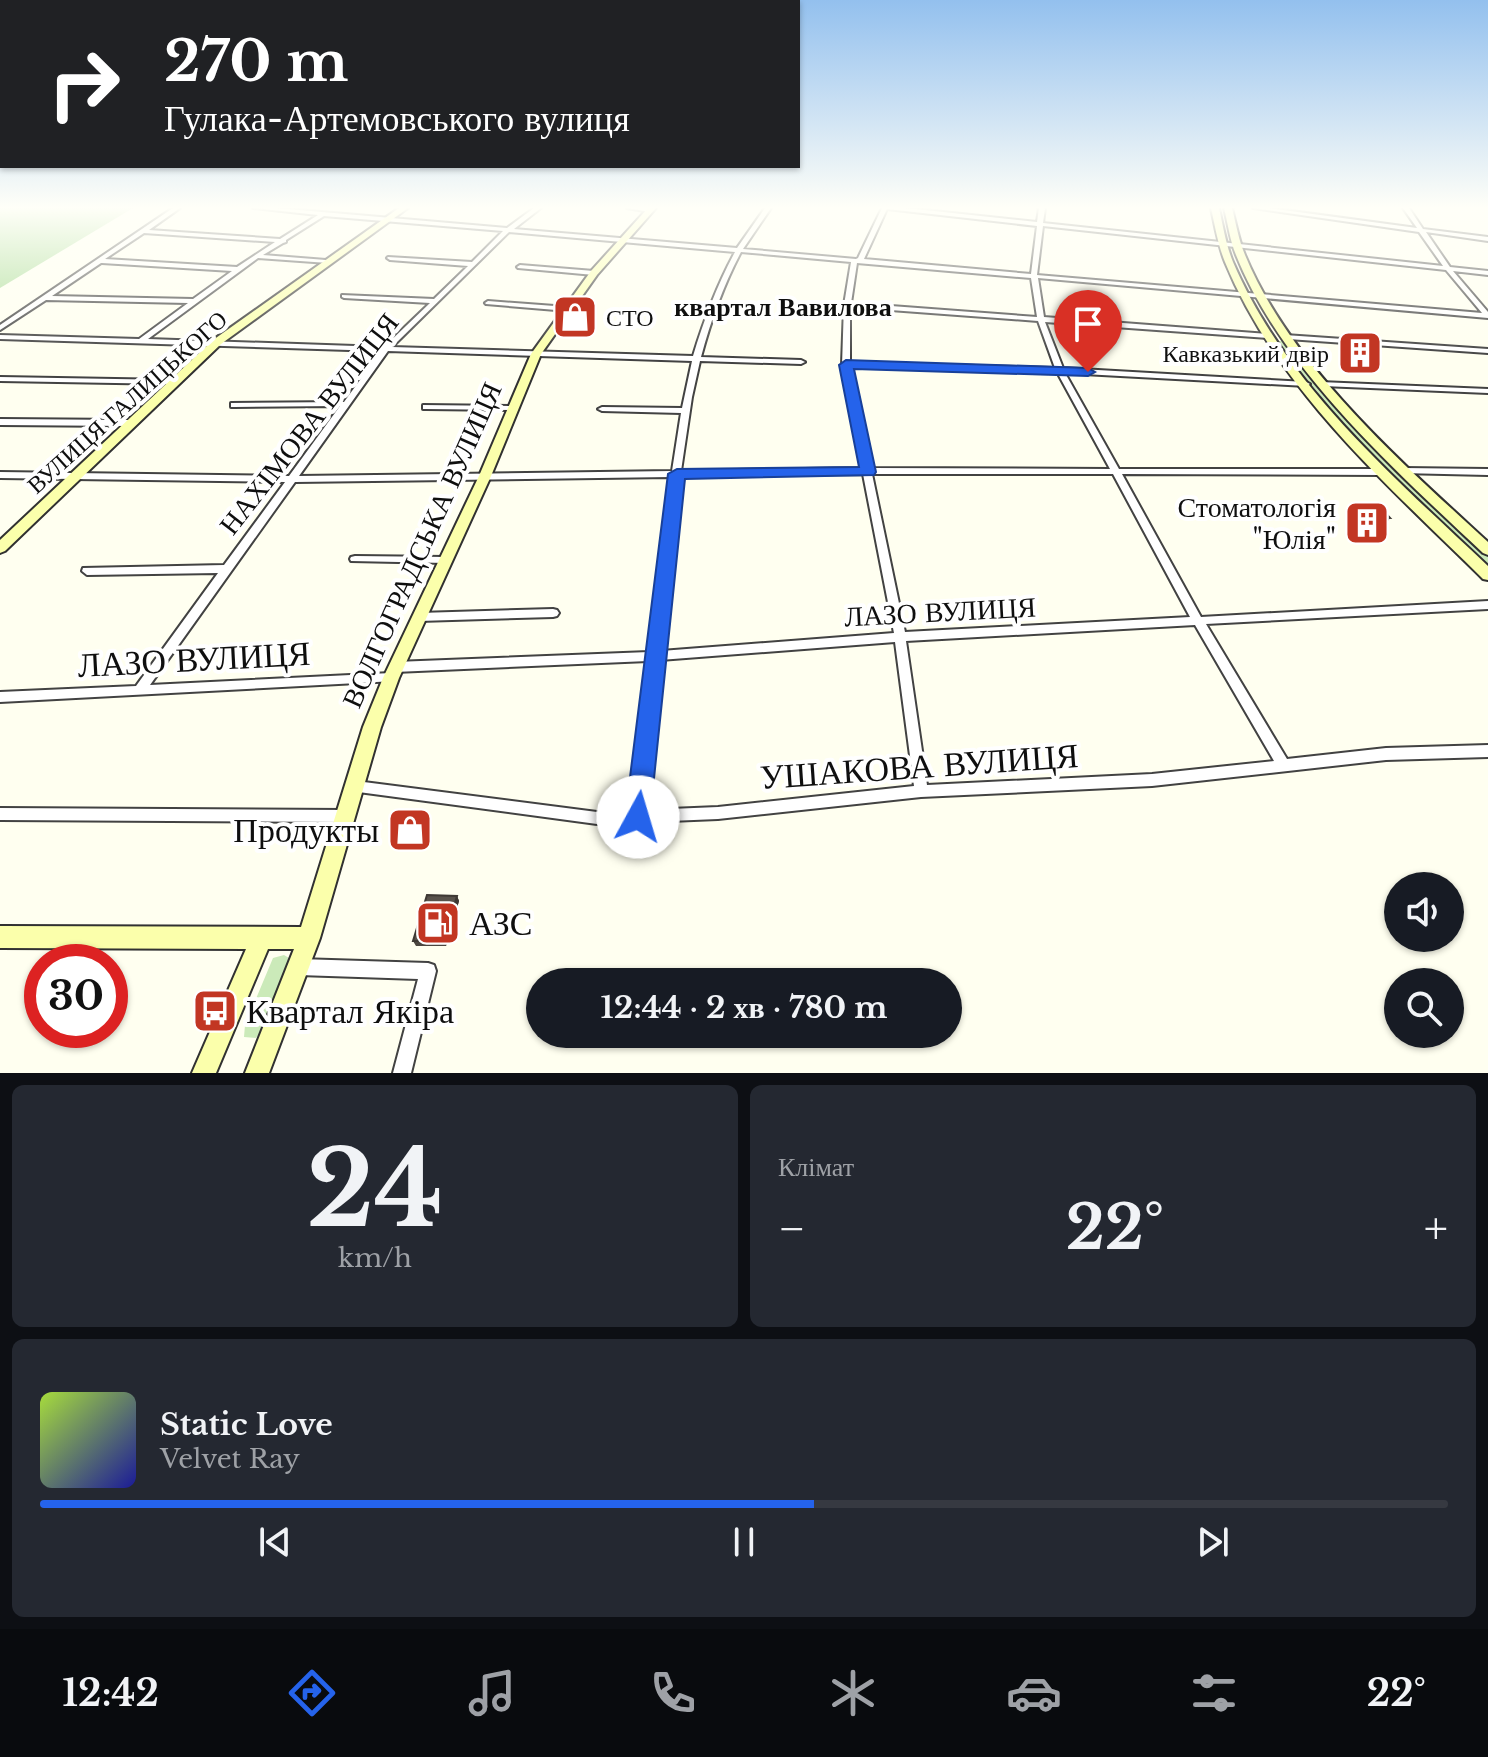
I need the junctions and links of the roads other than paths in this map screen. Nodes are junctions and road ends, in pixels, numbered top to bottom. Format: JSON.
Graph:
{"nodes":[{"id":1,"x":106,"y":258,"type":"edge"},
{"id":2,"x":257,"y":258,"type":"edge"},
{"id":3,"x":273,"y":258,"type":"edge"},
{"id":4,"x":331,"y":258,"type":"edge"},
{"id":5,"x":391,"y":258,"type":"edge"},
{"id":6,"x":479,"y":258,"type":"edge"},
{"id":7,"x":606,"y":258,"type":"edge"},
{"id":8,"x":733,"y":258,"type":"edge"},
{"id":9,"x":848,"y":258,"type":"edge"},
{"id":10,"x":1035,"y":258,"type":"edge"},
{"id":11,"x":1233,"y":258,"type":"edge"},
{"id":12,"x":1237,"y":258,"type":"edge"},
{"id":13,"x":1344,"y":258,"type":"edge"},
{"id":14,"x":1440,"y":258,"type":"edge"},
{"id":15,"x":861,"y":259,"type":"junction"},
{"id":16,"x":102,"y":261,"type":"junction"},
{"id":17,"x":326,"y":262,"type":"junction"},
{"id":18,"x":473,"y":264,"type":"junction"},
{"id":19,"x":520,"y":267,"type":"dead end"},
{"id":20,"x":238,"y":269,"type":"junction"},
{"id":21,"x":1448,"y":269,"type":"junction"},
{"id":22,"x":594,"y":273,"type":"junction"},
{"id":23,"x":1488,"y":273,"type":"edge"},
{"id":24,"x":1034,"y":275,"type":"junction"},
{"id":25,"x":1244,"y":293,"type":"junction"},
{"id":26,"x":1260,"y":294,"type":"junction"},
{"id":27,"x":344,"y":296,"type":"dead end"},
{"id":28,"x":47,"y":298,"type":"junction"},
{"id":29,"x":194,"y":301,"type":"junction"},
{"id":30,"x":436,"y":301,"type":"junction"},
{"id":31,"x":488,"y":303,"type":"dead end"},
{"id":32,"x":847,"y":305,"type":"junction"},
{"id":33,"x":568,"y":309,"type":"junction"},
{"id":34,"x":1488,"y":316,"type":"edge"},
{"id":35,"x":1041,"y":320,"type":"junction"},
{"id":36,"x":0,"y":328,"type":"edge"},
{"id":37,"x":1268,"y":336,"type":"junction"},
{"id":38,"x":0,"y":337,"type":"edge"},
{"id":39,"x":1288,"y":337,"type":"junction"},
{"id":40,"x":140,"y":342,"type":"junction"},
{"id":41,"x":217,"y":342,"type":"junction"},
{"id":42,"x":386,"y":349,"type":"junction"},
{"id":43,"x":1488,"y":351,"type":"edge"},
{"id":44,"x":536,"y":354,"type":"junction"},
{"id":45,"x":696,"y":359,"type":"junction"},
{"id":46,"x":801,"y":362,"type":"dead end"},
{"id":47,"x":846,"y":365,"type":"junction"},
{"id":48,"x":1060,"y":370,"type":"junction"},
{"id":49,"x":0,"y":379,"type":"edge"},
{"id":50,"x":173,"y":382,"type":"junction"},
{"id":51,"x":1306,"y":384,"type":"junction"},
{"id":52,"x":1323,"y":384,"type":"junction"},
{"id":53,"x":1488,"y":391,"type":"edge"},
{"id":54,"x":346,"y":404,"type":"junction"},
{"id":55,"x":234,"y":405,"type":"dead end"},
{"id":56,"x":426,"y":407,"type":"dead end"},
{"id":57,"x":514,"y":408,"type":"junction"},
{"id":58,"x":602,"y":409,"type":"dead end"},
{"id":59,"x":687,"y":411,"type":"junction"},
{"id":60,"x":0,"y":422,"type":"edge"},
{"id":61,"x":128,"y":423,"type":"junction"},
{"id":62,"x":1115,"y":471,"type":"junction"},
{"id":63,"x":1403,"y":471,"type":"junction"},
{"id":64,"x":868,"y":472,"type":"junction"},
{"id":65,"x":1383,"y":472,"type":"junction"},
{"id":66,"x":1488,"y":472,"type":"edge"},
{"id":67,"x":677,"y":474,"type":"junction"},
{"id":68,"x":0,"y":475,"type":"edge"},
{"id":69,"x":75,"y":475,"type":"junction"},
{"id":70,"x":485,"y":476,"type":"junction"},
{"id":71,"x":292,"y":479,"type":"junction"},
{"id":72,"x":3,"y":542,"type":"edge"},
{"id":73,"x":1488,"y":550,"type":"edge"},
{"id":74,"x":355,"y":559,"type":"dead end"},
{"id":75,"x":446,"y":560,"type":"junction"},
{"id":76,"x":224,"y":569,"type":"junction"},
{"id":77,"x":87,"y":571,"type":"dead end"},
{"id":78,"x":1488,"y":575,"type":"edge"},
{"id":79,"x":1488,"y":605,"type":"edge"},
{"id":80,"x":553,"y":613,"type":"dead end"},
{"id":81,"x":419,"y":617,"type":"junction"},
{"id":82,"x":1199,"y":623,"type":"junction"},
{"id":83,"x":900,"y":637,"type":"junction"},
{"id":84,"x":655,"y":656,"type":"junction"},
{"id":85,"x":393,"y":673,"type":"junction"},
{"id":86,"x":140,"y":689,"type":"junction"},
{"id":87,"x":0,"y":697,"type":"edge"},
{"id":88,"x":1488,"y":751,"type":"edge"},
{"id":89,"x":1283,"y":764,"type":"junction"},
{"id":90,"x":356,"y":787,"type":"junction"},
{"id":91,"x":921,"y":791,"type":"junction"},
{"id":92,"x":0,"y":814,"type":"edge"},
{"id":93,"x":348,"y":816,"type":"junction"},
{"id":94,"x":638,"y":817,"type":"junction"},
{"id":95,"x":0,"y":937,"type":"edge"},
{"id":96,"x":262,"y":937,"type":"junction"},
{"id":97,"x":309,"y":938,"type":"junction"},
{"id":98,"x":299,"y":967,"type":"junction"},
{"id":99,"x":204,"y":1073,"type":"edge"},
{"id":100,"x":257,"y":1073,"type":"edge"},
{"id":101,"x":402,"y":1073,"type":"edge"}],
"edges":[{"from":1,"to":16,"type":"street"},
{"from":2,"to":20,"type":"street"},
{"from":3,"to":17,"type":"street"},
{"from":4,"to":17,"type":"street","name":"ВУЛИЦЯ ГАЛИЦЬКОГО"},
{"from":5,"to":18,"type":"street"},
{"from":6,"to":18,"type":"street","name":"НАХІМОВА ВУЛИЦЯ"},
{"from":7,"to":22,"type":"street","name":"ВОЛГОГРАДСЬКА ВУЛИЦЯ"},
{"from":8,"to":45,"type":"street"},
{"from":9,"to":15,"type":"street"},
{"from":10,"to":24,"type":"street"},
{"from":11,"to":25,"type":"street"},
{"from":12,"to":26,"type":"street"},
{"from":13,"to":21,"type":"street"},
{"from":14,"to":21,"type":"street"},
{"from":15,"to":24,"type":"street"},
{"from":15,"to":32,"type":"street"},
{"from":16,"to":20,"type":"street"},
{"from":16,"to":28,"type":"street"},
{"from":17,"to":41,"type":"street","name":"ВУЛИЦЯ ГАЛИЦЬКОГО"},
{"from":18,"to":30,"type":"street","name":"НАХІМОВА ВУЛИЦЯ"},
{"from":19,"to":22,"type":"street"},
{"from":20,"to":29,"type":"street"},
{"from":21,"to":23,"type":"street"},
{"from":21,"to":34,"type":"street"},
{"from":22,"to":33,"type":"street","name":"ВОЛГОГРАДСЬКА ВУЛИЦЯ"},
{"from":24,"to":25,"type":"street"},
{"from":24,"to":35,"type":"street"},
{"from":25,"to":26,"type":"street"},
{"from":25,"to":37,"type":"street"},
{"from":26,"to":34,"type":"street"},
{"from":26,"to":39,"type":"street"},
{"from":27,"to":30,"type":"street"},
{"from":28,"to":29,"type":"street"},
{"from":28,"to":36,"type":"street"},
{"from":29,"to":40,"type":"street"},
{"from":30,"to":42,"type":"street","name":"НАХІМОВА ВУЛИЦЯ"},
{"from":31,"to":33,"type":"street"},
{"from":32,"to":35,"type":"street"},
{"from":32,"to":47,"type":"street"},
{"from":33,"to":44,"type":"street","name":"ВОЛГОГРАДСЬКА ВУЛИЦЯ"},
{"from":35,"to":37,"type":"street"},
{"from":35,"to":48,"type":"street"},
{"from":37,"to":51,"type":"street"},
{"from":38,"to":40,"type":"street"},
{"from":39,"to":43,"type":"street"},
{"from":39,"to":52,"type":"street"},
{"from":40,"to":41,"type":"street"},
{"from":41,"to":42,"type":"street"},
{"from":41,"to":50,"type":"street","name":"ВУЛИЦЯ ГАЛИЦЬКОГО"},
{"from":42,"to":44,"type":"street"},
{"from":42,"to":54,"type":"street","name":"НАХІМОВА ВУЛИЦЯ"},
{"from":44,"to":45,"type":"street"},
{"from":44,"to":57,"type":"street","name":"ВОЛГОГРАДСЬКА ВУЛИЦЯ"},
{"from":45,"to":46,"type":"street"},
{"from":45,"to":59,"type":"street"},
{"from":47,"to":48,"type":"street"},
{"from":47,"to":64,"type":"street"},
{"from":48,"to":51,"type":"street"},
{"from":48,"to":62,"type":"street"},
{"from":49,"to":50,"type":"street"},
{"from":50,"to":61,"type":"street","name":"ВУЛИЦЯ ГАЛИЦЬКОГО"},
{"from":51,"to":65,"type":"street"},
{"from":52,"to":53,"type":"street"},
{"from":52,"to":63,"type":"street"},
{"from":54,"to":55,"type":"street"},
{"from":54,"to":71,"type":"street","name":"НАХІМОВА ВУЛИЦЯ"},
{"from":56,"to":57,"type":"street"},
{"from":57,"to":70,"type":"street","name":"ВОЛГОГРАДСЬКА ВУЛИЦЯ"},
{"from":58,"to":59,"type":"street"},
{"from":59,"to":67,"type":"street"},
{"from":60,"to":61,"type":"street"},
{"from":61,"to":69,"type":"street","name":"ВУЛИЦЯ ГАЛИЦЬКОГО"},
{"from":62,"to":64,"type":"street"},
{"from":62,"to":65,"type":"street"},
{"from":62,"to":82,"type":"street"},
{"from":63,"to":66,"type":"street"},
{"from":63,"to":73,"type":"street"},
{"from":64,"to":67,"type":"street"},
{"from":64,"to":83,"type":"street"},
{"from":65,"to":78,"type":"street"},
{"from":67,"to":70,"type":"street"},
{"from":67,"to":84,"type":"street"},
{"from":68,"to":69,"type":"street"},
{"from":69,"to":71,"type":"street"},
{"from":69,"to":72,"type":"street","name":"ВУЛИЦЯ ГАЛИЦЬКОГО"},
{"from":70,"to":71,"type":"street"},
{"from":70,"to":75,"type":"street","name":"ВОЛГОГРАДСЬКА ВУЛИЦЯ"},
{"from":71,"to":76,"type":"street","name":"НАХІМОВА ВУЛИЦЯ"},
{"from":74,"to":75,"type":"street"},
{"from":75,"to":81,"type":"street","name":"ВОЛГОГРАДСЬКА ВУЛИЦЯ"},
{"from":76,"to":77,"type":"street"},
{"from":76,"to":86,"type":"street","name":"НАХІМОВА ВУЛИЦЯ"},
{"from":79,"to":82,"type":"street","name":"ЛАЗО ВУЛИЦЯ"},
{"from":80,"to":81,"type":"street"},
{"from":81,"to":85,"type":"street","name":"ВОЛГОГРАДСЬКА ВУЛИЦЯ"},
{"from":82,"to":83,"type":"street","name":"ЛАЗО ВУЛИЦЯ"},
{"from":82,"to":89,"type":"street"},
{"from":83,"to":84,"type":"street","name":"ЛАЗО ВУЛИЦЯ"},
{"from":83,"to":91,"type":"street"},
{"from":84,"to":85,"type":"street","name":"ЛАЗО ВУЛИЦЯ"},
{"from":84,"to":94,"type":"street"},
{"from":85,"to":86,"type":"street","name":"ЛАЗО ВУЛИЦЯ"},
{"from":85,"to":90,"type":"street","name":"ВОЛГОГРАДСЬКА ВУЛИЦЯ"},
{"from":86,"to":87,"type":"street","name":"ЛАЗО ВУЛИЦЯ"},
{"from":88,"to":89,"type":"street","name":"УШАКОВА ВУЛИЦЯ"},
{"from":89,"to":91,"type":"street","name":"УШАКОВА ВУЛИЦЯ"},
{"from":90,"to":93,"type":"street","name":"ВОЛГОГРАДСЬКА ВУЛИЦЯ"},
{"from":90,"to":94,"type":"street","name":"УШАКОВА ВУЛИЦЯ"},
{"from":91,"to":94,"type":"street","name":"УШАКОВА ВУЛИЦЯ"},
{"from":92,"to":93,"type":"street"},
{"from":93,"to":97,"type":"street","name":"ВОЛГОГРАДСЬКА ВУЛИЦЯ"},
{"from":95,"to":96,"type":"street"},
{"from":96,"to":97,"type":"street"},
{"from":96,"to":99,"type":"street"},
{"from":97,"to":98,"type":"street","name":"ВОЛГОГРАДСЬКА ВУЛИЦЯ"},
{"from":98,"to":100,"type":"street","name":"ВОЛГОГРАДСЬКА ВУЛИЦЯ"},
{"from":98,"to":101,"type":"street"}]}
